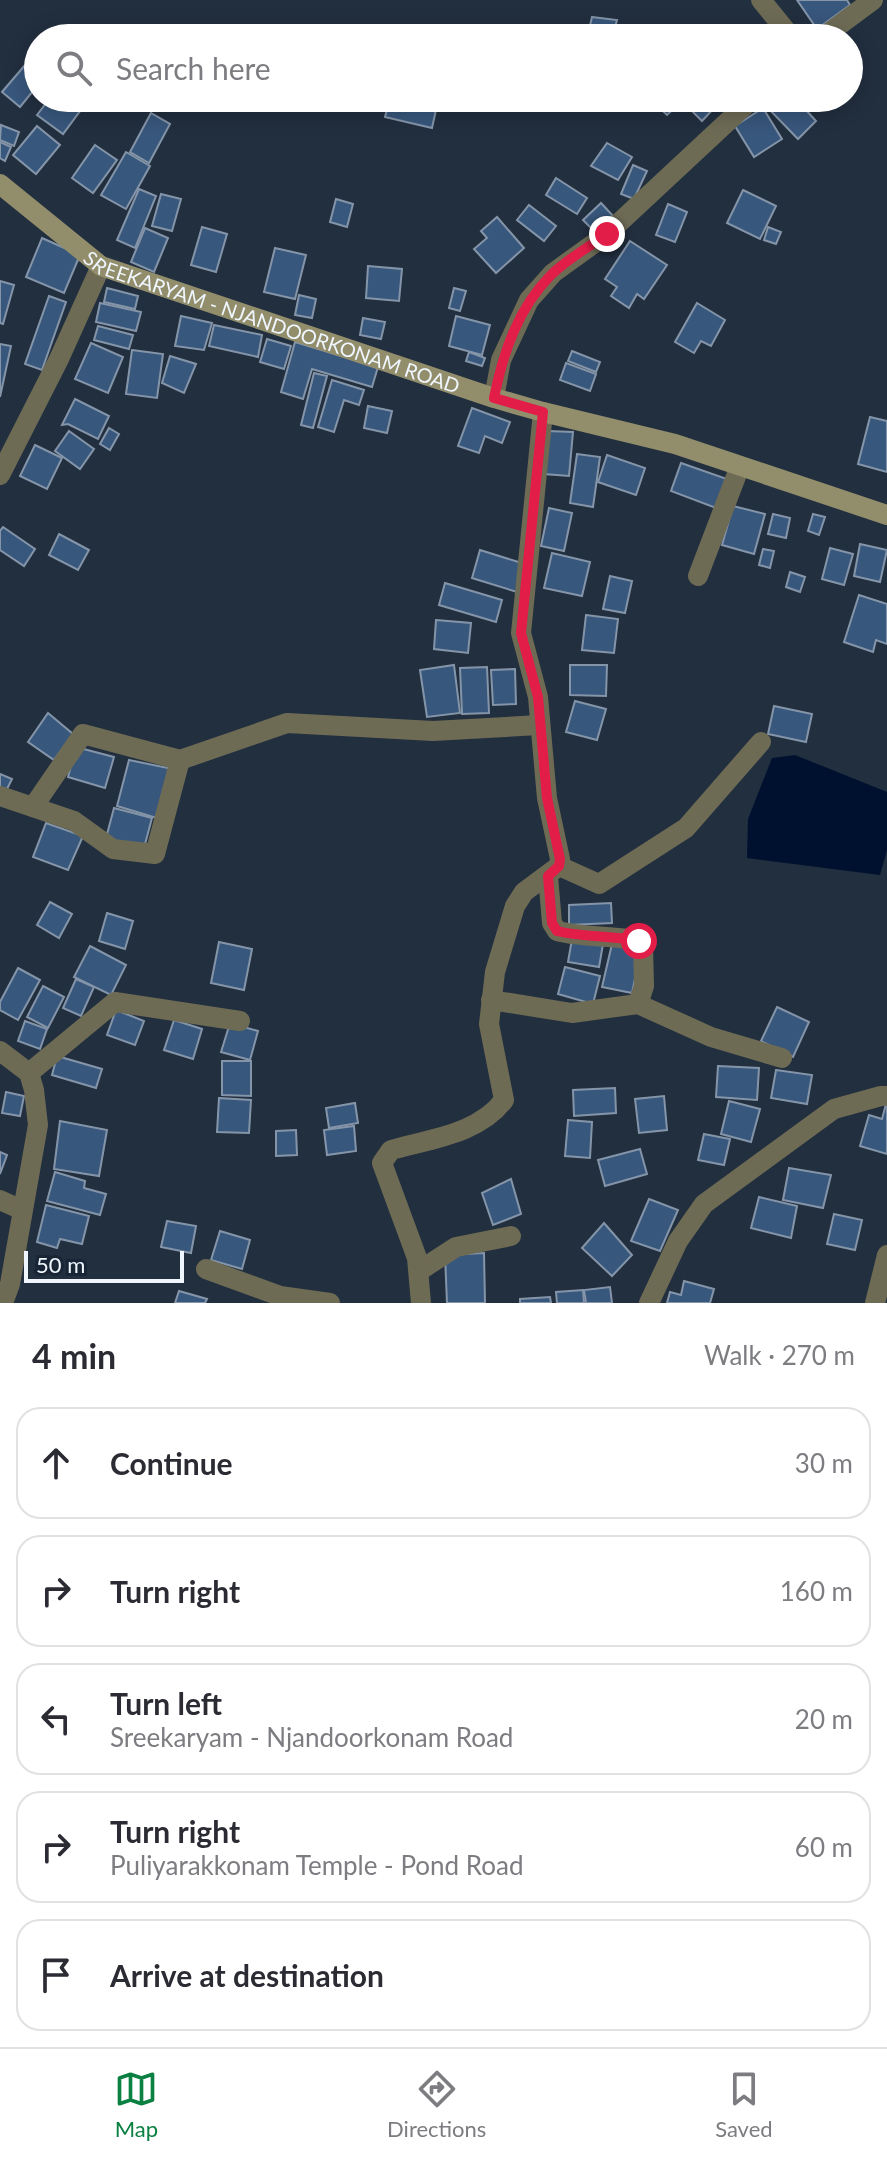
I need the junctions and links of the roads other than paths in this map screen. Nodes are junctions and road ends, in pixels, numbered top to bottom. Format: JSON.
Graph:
{"nodes":[{"id":1,"x":761,"y":0,"type":"edge"},
{"id":2,"x":873,"y":0,"type":"edge"},
{"id":3,"x":781,"y":24,"type":"edge"},
{"id":4,"x":841,"y":24,"type":"edge"},
{"id":5,"x":738,"y":112,"type":"edge"},
{"id":6,"x":0,"y":184,"type":"edge"},
{"id":7,"x":101,"y":266,"type":"junction"},
{"id":8,"x":494,"y":398,"type":"junction"},
{"id":9,"x":543,"y":412,"type":"junction"},
{"id":10,"x":740,"y":466,"type":"junction"},
{"id":11,"x":0,"y":475,"type":"edge"},
{"id":12,"x":887,"y":515,"type":"edge"},
{"id":13,"x":698,"y":576,"type":"dead end"},
{"id":14,"x":539,"y":725,"type":"junction"},
{"id":15,"x":761,"y":742,"type":"dead end"},
{"id":16,"x":180,"y":760,"type":"junction"},
{"id":17,"x":0,"y":796,"type":"edge"},
{"id":18,"x":33,"y":807,"type":"junction"},
{"id":19,"x":553,"y":871,"type":"junction"},
{"id":20,"x":491,"y":1000,"type":"junction"},
{"id":21,"x":638,"y":1004,"type":"junction"},
{"id":22,"x":240,"y":1021,"type":"dead end"},
{"id":23,"x":0,"y":1051,"type":"edge"},
{"id":24,"x":782,"y":1058,"type":"dead end"},
{"id":25,"x":29,"y":1073,"type":"junction"},
{"id":26,"x":887,"y":1096,"type":"edge"},
{"id":27,"x":0,"y":1200,"type":"edge"},
{"id":28,"x":22,"y":1210,"type":"junction"},
{"id":29,"x":511,"y":1236,"type":"dead end"},
{"id":30,"x":887,"y":1255,"type":"edge"},
{"id":31,"x":206,"y":1269,"type":"dead end"},
{"id":32,"x":419,"y":1271,"type":"junction"},
{"id":33,"x":3,"y":1303,"type":"edge"},
{"id":34,"x":330,"y":1303,"type":"edge"},
{"id":35,"x":421,"y":1303,"type":"edge"},
{"id":36,"x":649,"y":1303,"type":"edge"},
{"id":37,"x":875,"y":1303,"type":"edge"}],
"edges":[{"from":1,"to":3,"type":"street"},
{"from":2,"to":4,"type":"street"},
{"from":5,"to":8,"type":"street"},
{"from":6,"to":7,"type":"main road","name":"SREEKARYAM - NJANDOORKONAM ROAD"},
{"from":7,"to":8,"type":"main road","name":"SREEKARYAM - NJANDOORKONAM ROAD"},
{"from":7,"to":11,"type":"street"},
{"from":8,"to":9,"type":"main road","name":"SREEKARYAM - NJANDOORKONAM ROAD"},
{"from":9,"to":10,"type":"main road","name":"SREEKARYAM - NJANDOORKONAM ROAD"},
{"from":9,"to":14,"type":"street"},
{"from":10,"to":12,"type":"main road","name":"SREEKARYAM - NJANDOORKONAM ROAD"},
{"from":10,"to":13,"type":"street"},
{"from":14,"to":16,"type":"street"},
{"from":14,"to":19,"type":"street"},
{"from":15,"to":19,"type":"street"},
{"from":16,"to":18,"type":"street"},
{"from":16,"to":18,"type":"street"},
{"from":17,"to":18,"type":"street"},
{"from":19,"to":20,"type":"street"},
{"from":19,"to":21,"type":"street"},
{"from":20,"to":21,"type":"street"},
{"from":20,"to":32,"type":"street"},
{"from":21,"to":24,"type":"street"},
{"from":22,"to":25,"type":"street"},
{"from":23,"to":25,"type":"street"},
{"from":25,"to":28,"type":"street"},
{"from":26,"to":36,"type":"street"},
{"from":27,"to":28,"type":"street"},
{"from":28,"to":33,"type":"street"},
{"from":29,"to":32,"type":"street"},
{"from":30,"to":37,"type":"street"},
{"from":31,"to":34,"type":"street"},
{"from":32,"to":35,"type":"street"}]}
